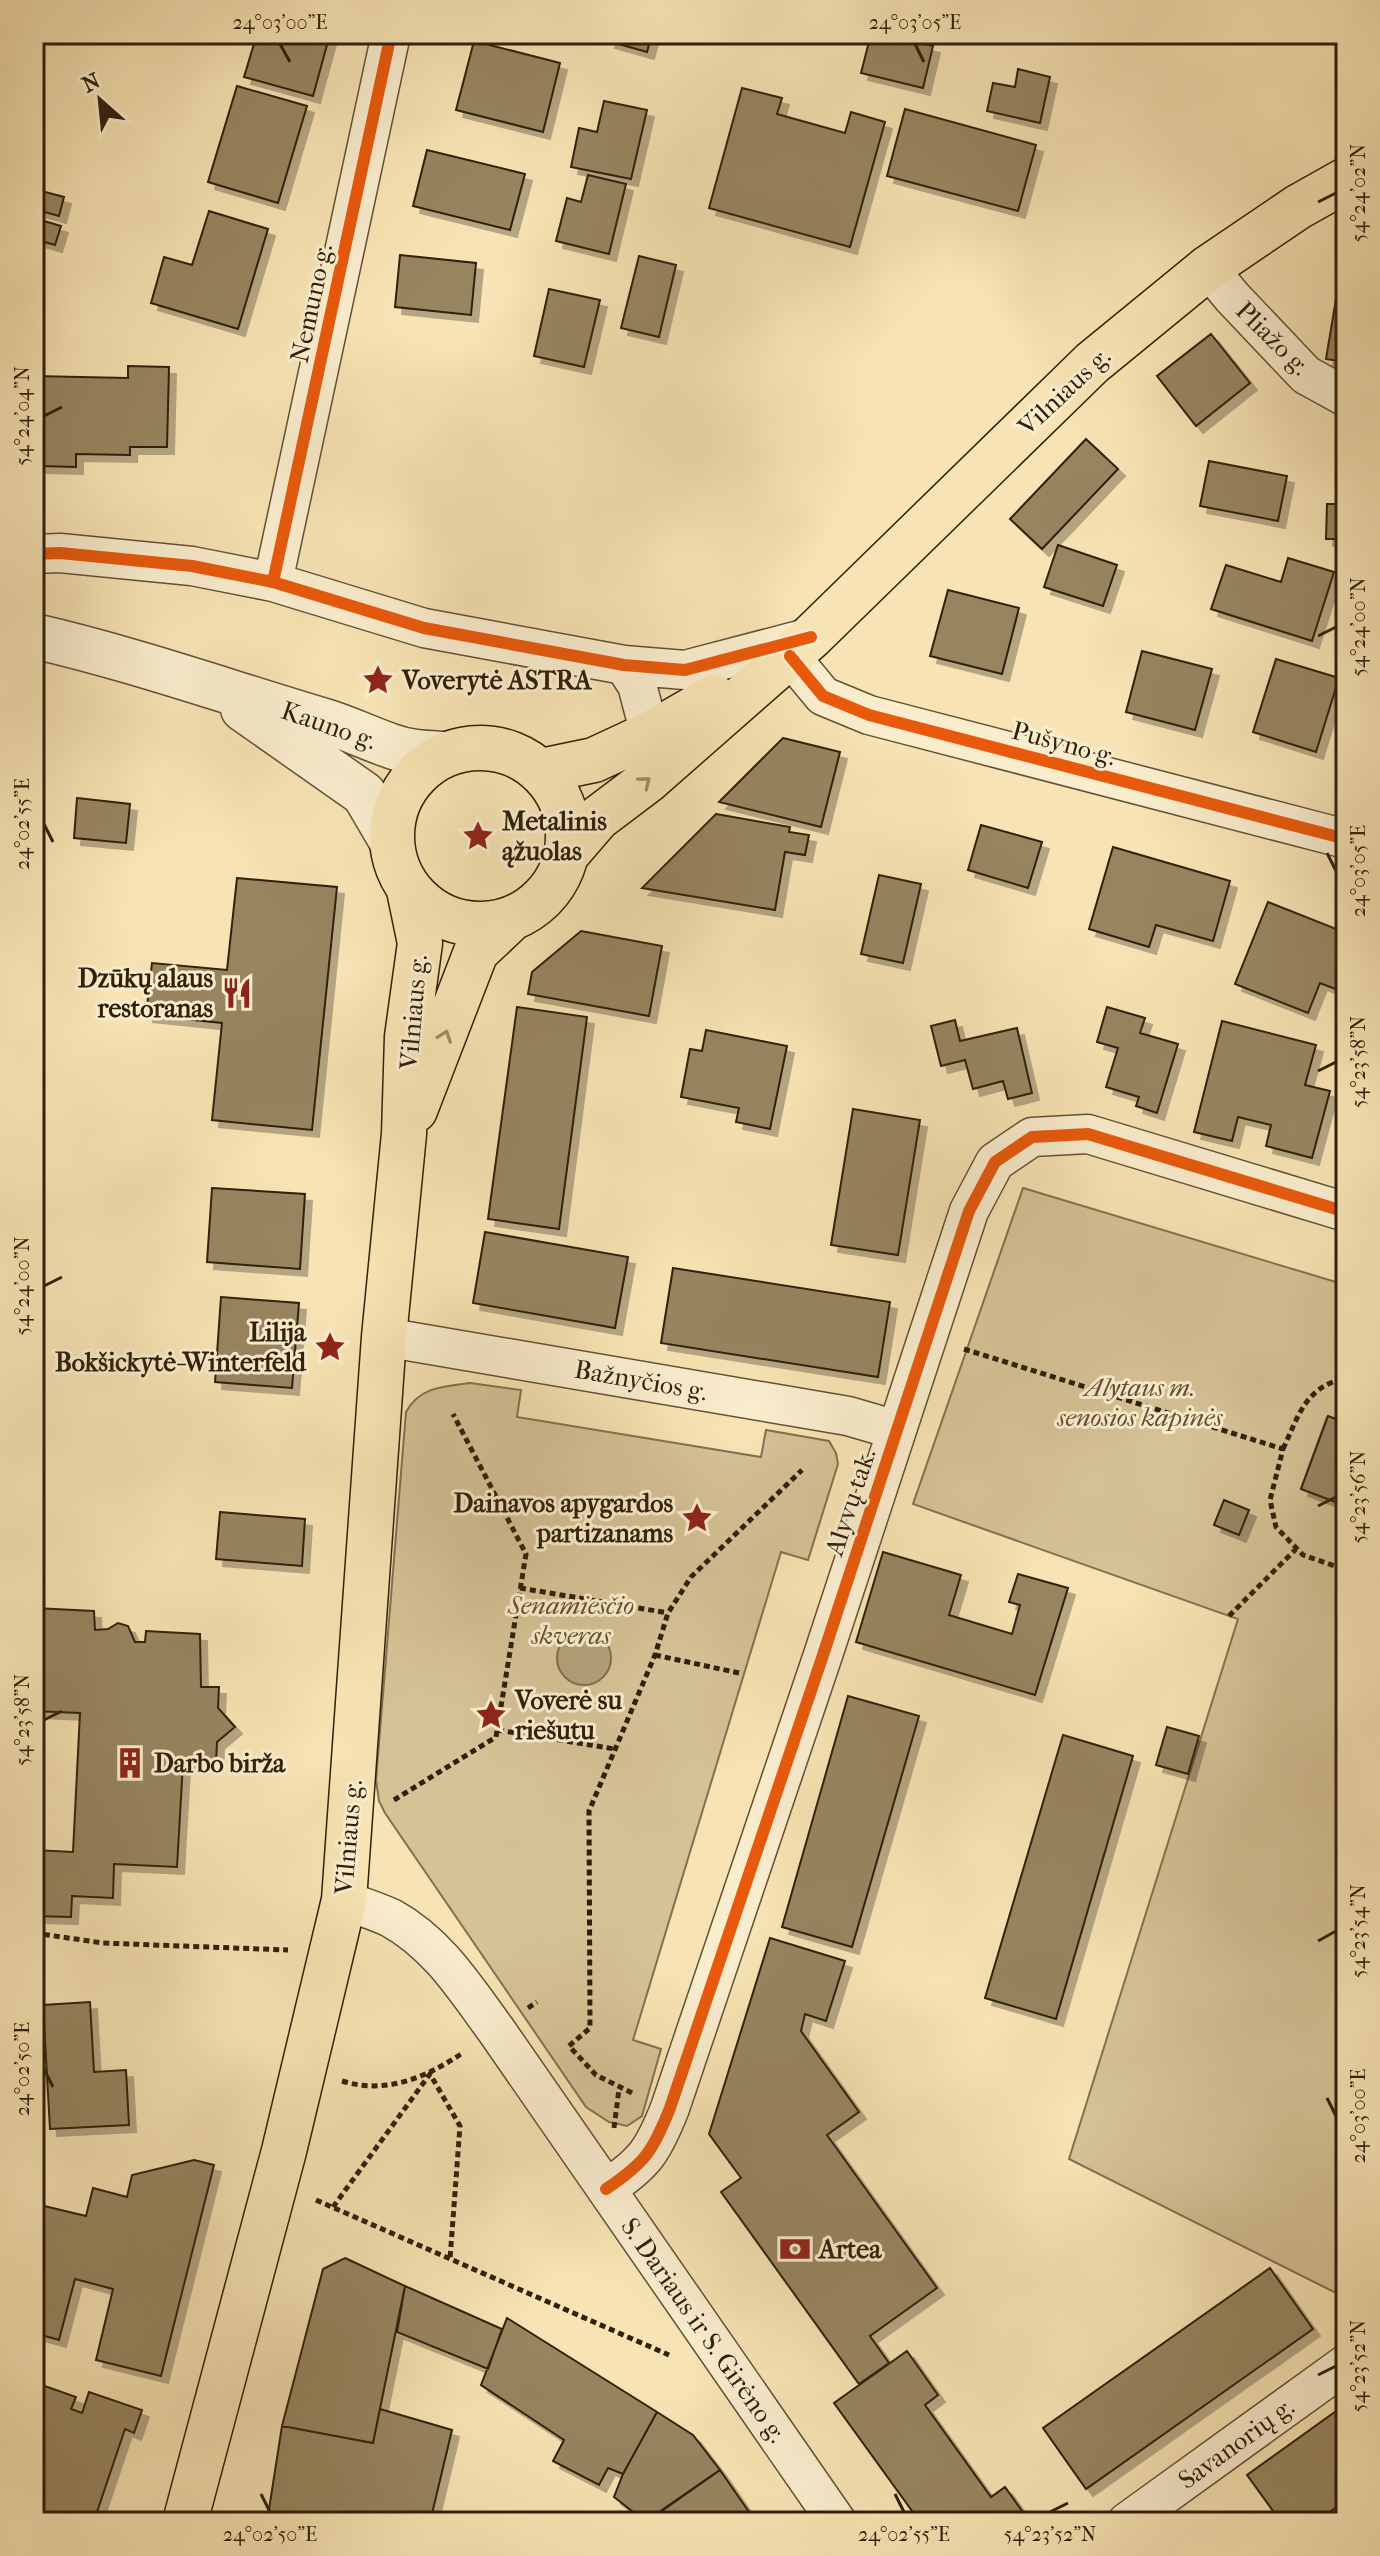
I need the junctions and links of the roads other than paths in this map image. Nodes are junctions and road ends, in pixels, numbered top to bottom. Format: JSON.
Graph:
{"nodes":[{"id":1,"x":391,"y":34,"type":"edge"},
{"id":2,"x":1346,"y":180,"type":"edge"},
{"id":3,"x":1208,"y":268,"type":"junction"},
{"id":4,"x":1346,"y":397,"type":"edge"},
{"id":5,"x":34,"y":554,"type":"edge"},
{"id":6,"x":273,"y":582,"type":"junction"},
{"id":7,"x":34,"y":636,"type":"edge"},
{"id":8,"x":800,"y":647,"type":"junction"},
{"id":9,"x":624,"y":665,"type":"junction"},
{"id":10,"x":214,"y":688,"type":"junction"},
{"id":11,"x":650,"y":734,"type":"junction"},
{"id":12,"x":446,"y":754,"type":"junction"},
{"id":13,"x":541,"y":771,"type":"junction"},
{"id":14,"x":1346,"y":839,"type":"edge"},
{"id":15,"x":391,"y":840,"type":"junction"},
{"id":16,"x":567,"y":854,"type":"junction"},
{"id":17,"x":409,"y":890,"type":"junction"},
{"id":18,"x":511,"y":919,"type":"junction"},
{"id":19,"x":404,"y":1134,"type":"junction"},
{"id":20,"x":1346,"y":1212,"type":"edge"},
{"id":21,"x":384,"y":1337,"type":"junction"},
{"id":22,"x":896,"y":1430,"type":"junction"},
{"id":23,"x":344,"y":1900,"type":"junction"},
{"id":24,"x":606,"y":2189,"type":"junction"},
{"id":25,"x":1346,"y":2364,"type":"edge"},
{"id":26,"x":185,"y":2522,"type":"edge"},
{"id":27,"x":837,"y":2522,"type":"edge"},
{"id":28,"x":1127,"y":2522,"type":"edge"}],
"edges":[{"from":1,"to":6,"type":"street","name":"Nemuno g."},
{"from":2,"to":3,"type":"main road","name":"Vilniaus g."},
{"from":3,"to":4,"type":"street","name":"Pliažo g."},
{"from":3,"to":8,"type":"main road","name":"Vilniaus g."},
{"from":5,"to":6,"type":"street"},
{"from":6,"to":9,"type":"street"},
{"from":7,"to":10,"type":"street","name":"Kauno g."},
{"from":8,"to":9,"type":"street"},
{"from":8,"to":11,"type":"main road","name":"Vilniaus g."},
{"from":8,"to":14,"type":"street","name":"Pušyno g."},
{"from":16,"to":8,"type":"main road","name":"Vilniaus g.","one_way":true},
{"from":9,"to":11,"type":"street"},
{"from":10,"to":12,"type":"street","name":"Kauno g."},
{"from":10,"to":15,"type":"street","name":"Kauno g."},
{"from":11,"to":13,"type":"main road","name":"Vilniaus g."},
{"from":12,"to":13,"type":"main road"},
{"from":12,"to":15,"type":"main road"},
{"from":13,"to":16,"type":"main road"},
{"from":15,"to":17,"type":"main road"},
{"from":16,"to":18,"type":"main road"},
{"from":17,"to":18,"type":"main road"},
{"from":17,"to":19,"type":"main road","name":"Vilniaus g."},
{"from":19,"to":18,"type":"main road","name":"Vilniaus g.","one_way":true},
{"from":19,"to":21,"type":"main road","name":"Vilniaus g."},
{"from":20,"to":22,"type":"street","name":"Alyvų tak."},
{"from":21,"to":22,"type":"street","name":"Bažnyčios g."},
{"from":21,"to":23,"type":"main road","name":"Vilniaus g."},
{"from":22,"to":24,"type":"street","name":"Alyvų tak."},
{"from":23,"to":24,"type":"street","name":"S. Dariaus ir S. Girėno g."},
{"from":23,"to":26,"type":"main road","name":"Vilniaus g."},
{"from":24,"to":27,"type":"street","name":"S. Dariaus ir S. Girėno g."},
{"from":25,"to":28,"type":"street","name":"Savanorių g."}]}
